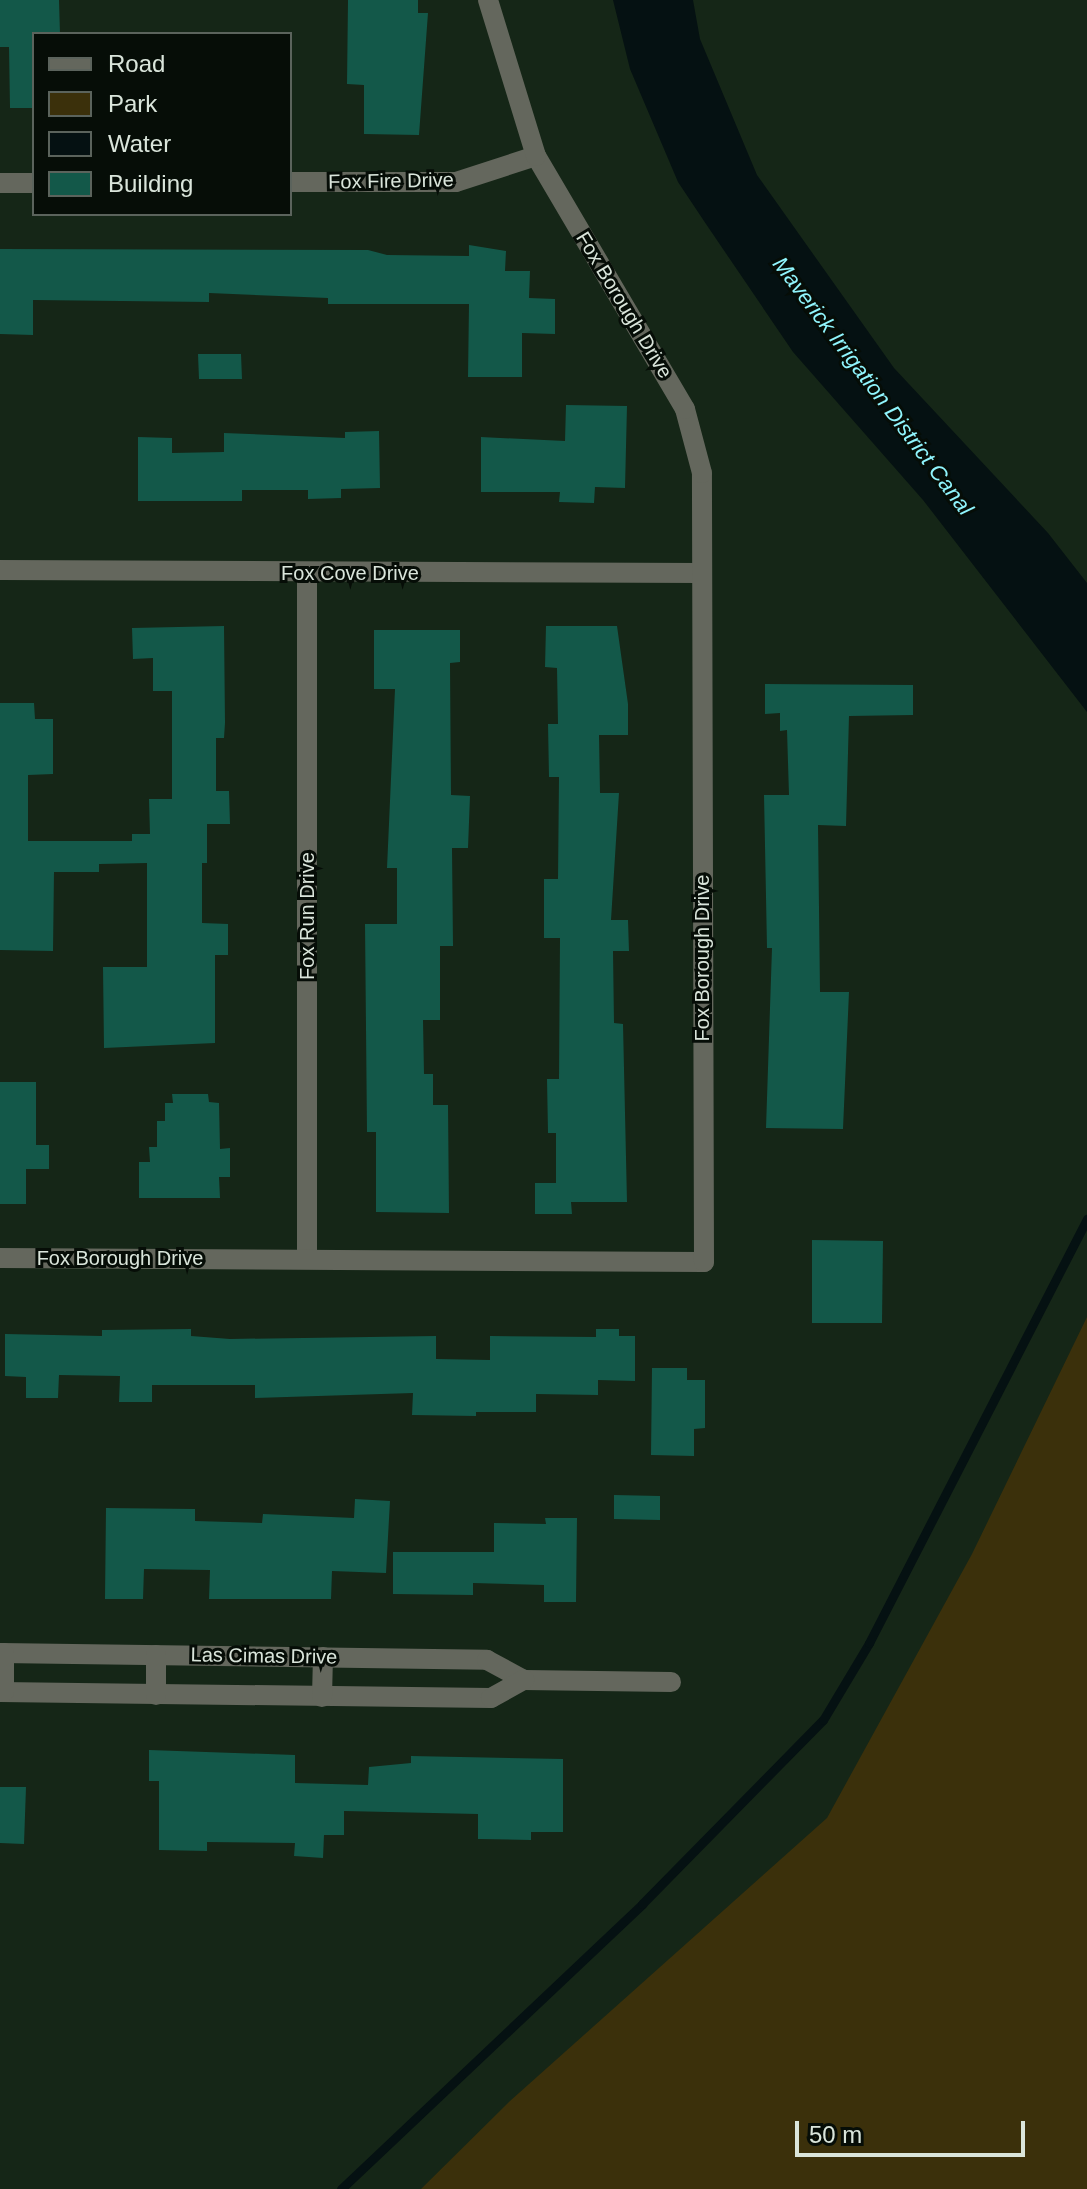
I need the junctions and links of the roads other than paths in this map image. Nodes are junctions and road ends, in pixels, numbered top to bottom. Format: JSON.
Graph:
{"nodes":[{"id":1,"x":488,"y":0,"type":"edge"},
{"id":2,"x":536,"y":156,"type":"junction"},
{"id":3,"x":292,"y":182,"type":"edge"},
{"id":4,"x":0,"y":183,"type":"edge"},
{"id":5,"x":32,"y":183,"type":"edge"},
{"id":6,"x":0,"y":570,"type":"edge"},
{"id":7,"x":307,"y":573,"type":"junction"},
{"id":8,"x":700,"y":573,"type":"junction"},
{"id":9,"x":0,"y":1258,"type":"edge"},
{"id":10,"x":307,"y":1259,"type":"junction"},
{"id":11,"x":2,"y":1653,"type":"edge"},
{"id":12,"x":156,"y":1655,"type":"junction"},
{"id":13,"x":323,"y":1657,"type":"junction"},
{"id":14,"x":524,"y":1680,"type":"junction"},
{"id":15,"x":671,"y":1682,"type":"dead end"},
{"id":16,"x":2,"y":1692,"type":"edge"},
{"id":17,"x":156,"y":1695,"type":"junction"},
{"id":18,"x":322,"y":1697,"type":"junction"}],
"edges":[{"from":1,"to":2,"type":"street","name":"Fox Borough Drive"},
{"from":2,"to":3,"type":"street","name":"Fox Fire Drive"},
{"from":2,"to":8,"type":"street","name":"Fox Borough Drive"},
{"from":4,"to":5,"type":"street"},
{"from":6,"to":7,"type":"street","name":"Fox Cove Drive"},
{"from":7,"to":8,"type":"street","name":"Fox Cove Drive"},
{"from":7,"to":10,"type":"street","name":"Fox Run Drive"},
{"from":8,"to":10,"type":"street","name":"Fox Borough Drive"},
{"from":9,"to":10,"type":"street","name":"Fox Borough Drive"},
{"from":11,"to":12,"type":"street","name":"Las Cimas Drive"},
{"from":11,"to":16,"type":"street"},
{"from":12,"to":13,"type":"street","name":"Las Cimas Drive"},
{"from":12,"to":17,"type":"street"},
{"from":13,"to":14,"type":"street","name":"Las Cimas Drive"},
{"from":13,"to":18,"type":"street"},
{"from":14,"to":15,"type":"street","name":"Las Cimas Drive"},
{"from":14,"to":18,"type":"street","name":"Las Cimas Drive"},
{"from":16,"to":17,"type":"street","name":"Las Cimas Drive"},
{"from":17,"to":18,"type":"street","name":"Las Cimas Drive"}]}
